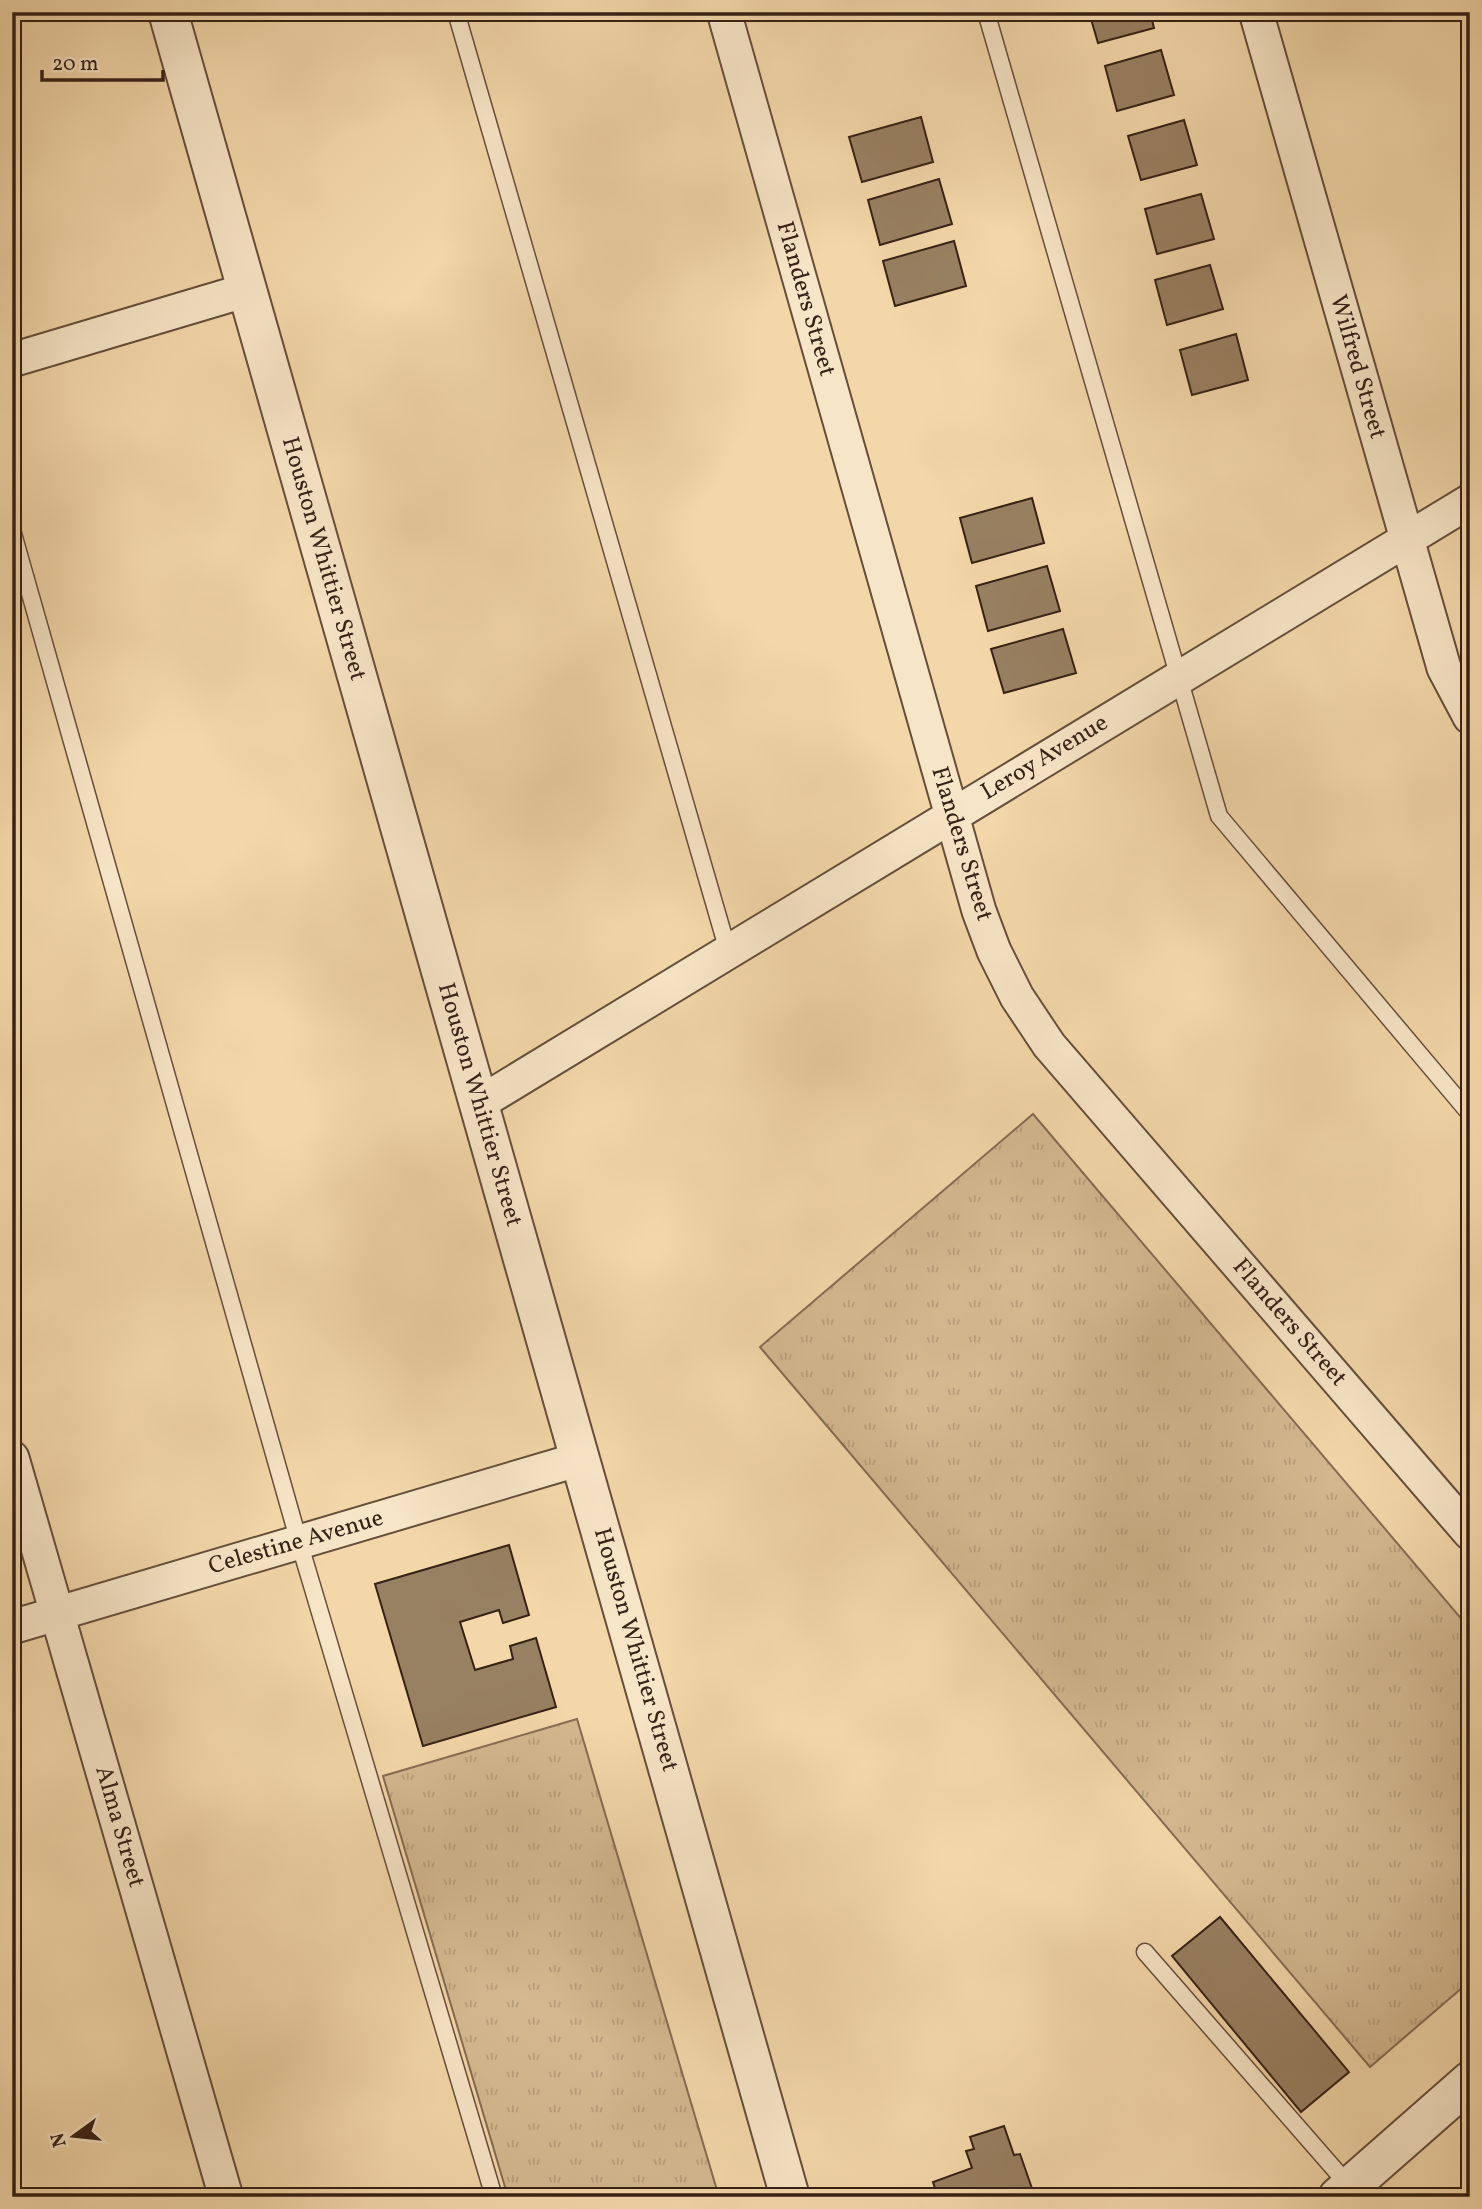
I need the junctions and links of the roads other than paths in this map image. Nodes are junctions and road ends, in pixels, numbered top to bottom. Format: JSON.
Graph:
{"nodes":[{"id":1,"x":168,"y":12,"type":"edge"},
{"id":2,"x":456,"y":12,"type":"edge"},
{"id":3,"x":724,"y":12,"type":"edge"},
{"id":4,"x":986,"y":12,"type":"edge"},
{"id":5,"x":1256,"y":12,"type":"edge"},
{"id":6,"x":247,"y":290,"type":"junction"},
{"id":7,"x":12,"y":360,"type":"edge"},
{"id":8,"x":1470,"y":501,"type":"edge"},
{"id":9,"x":12,"y":530,"type":"edge"},
{"id":10,"x":1406,"y":540,"type":"junction"},
{"id":11,"x":1179,"y":677,"type":"junction"},
{"id":12,"x":1470,"y":717,"type":"edge"},
{"id":13,"x":952,"y":815,"type":"junction"},
{"id":14,"x":728,"y":951,"type":"junction"},
{"id":15,"x":478,"y":1104,"type":"junction"},
{"id":16,"x":1470,"y":1114,"type":"edge"},
{"id":17,"x":12,"y":1458,"type":"edge"},
{"id":18,"x":580,"y":1460,"type":"junction"},
{"id":19,"x":1470,"y":1533,"type":"edge"},
{"id":20,"x":299,"y":1542,"type":"junction"},
{"id":21,"x":57,"y":1614,"type":"junction"},
{"id":22,"x":12,"y":1627,"type":"edge"},
{"id":23,"x":1145,"y":1952,"type":"dead end"},
{"id":24,"x":1470,"y":2081,"type":"edge"},
{"id":25,"x":1344,"y":2192,"type":"edge"},
{"id":26,"x":226,"y":2197,"type":"edge"},
{"id":27,"x":494,"y":2197,"type":"edge"},
{"id":28,"x":790,"y":2197,"type":"edge"}],
"edges":[{"from":1,"to":6,"type":"street","name":"Houston Whittier Street"},
{"from":2,"to":14,"type":"lane"},
{"from":3,"to":13,"type":"street","name":"Flanders Street"},
{"from":4,"to":11,"type":"lane"},
{"from":5,"to":10,"type":"street","name":"Wilfred Street"},
{"from":6,"to":7,"type":"street"},
{"from":6,"to":15,"type":"street","name":"Houston Whittier Street"},
{"from":8,"to":10,"type":"street","name":"Leroy Avenue"},
{"from":9,"to":20,"type":"lane"},
{"from":10,"to":11,"type":"street","name":"Leroy Avenue"},
{"from":10,"to":12,"type":"street","name":"Wilfred Street"},
{"from":11,"to":13,"type":"street","name":"Leroy Avenue"},
{"from":11,"to":16,"type":"lane"},
{"from":13,"to":14,"type":"street","name":"Leroy Avenue"},
{"from":13,"to":19,"type":"street","name":"Flanders Street"},
{"from":14,"to":15,"type":"street","name":"Leroy Avenue"},
{"from":15,"to":18,"type":"street","name":"Houston Whittier Street"},
{"from":17,"to":21,"type":"street","name":"Alma Street"},
{"from":18,"to":20,"type":"street","name":"Celestine Avenue"},
{"from":18,"to":28,"type":"street","name":"Houston Whittier Street"},
{"from":20,"to":21,"type":"street","name":"Celestine Avenue"},
{"from":20,"to":27,"type":"lane"},
{"from":21,"to":22,"type":"street","name":"Celestine Avenue"},
{"from":21,"to":26,"type":"street","name":"Alma Street"},
{"from":23,"to":25,"type":"lane"},
{"from":24,"to":25,"type":"street"}]}
